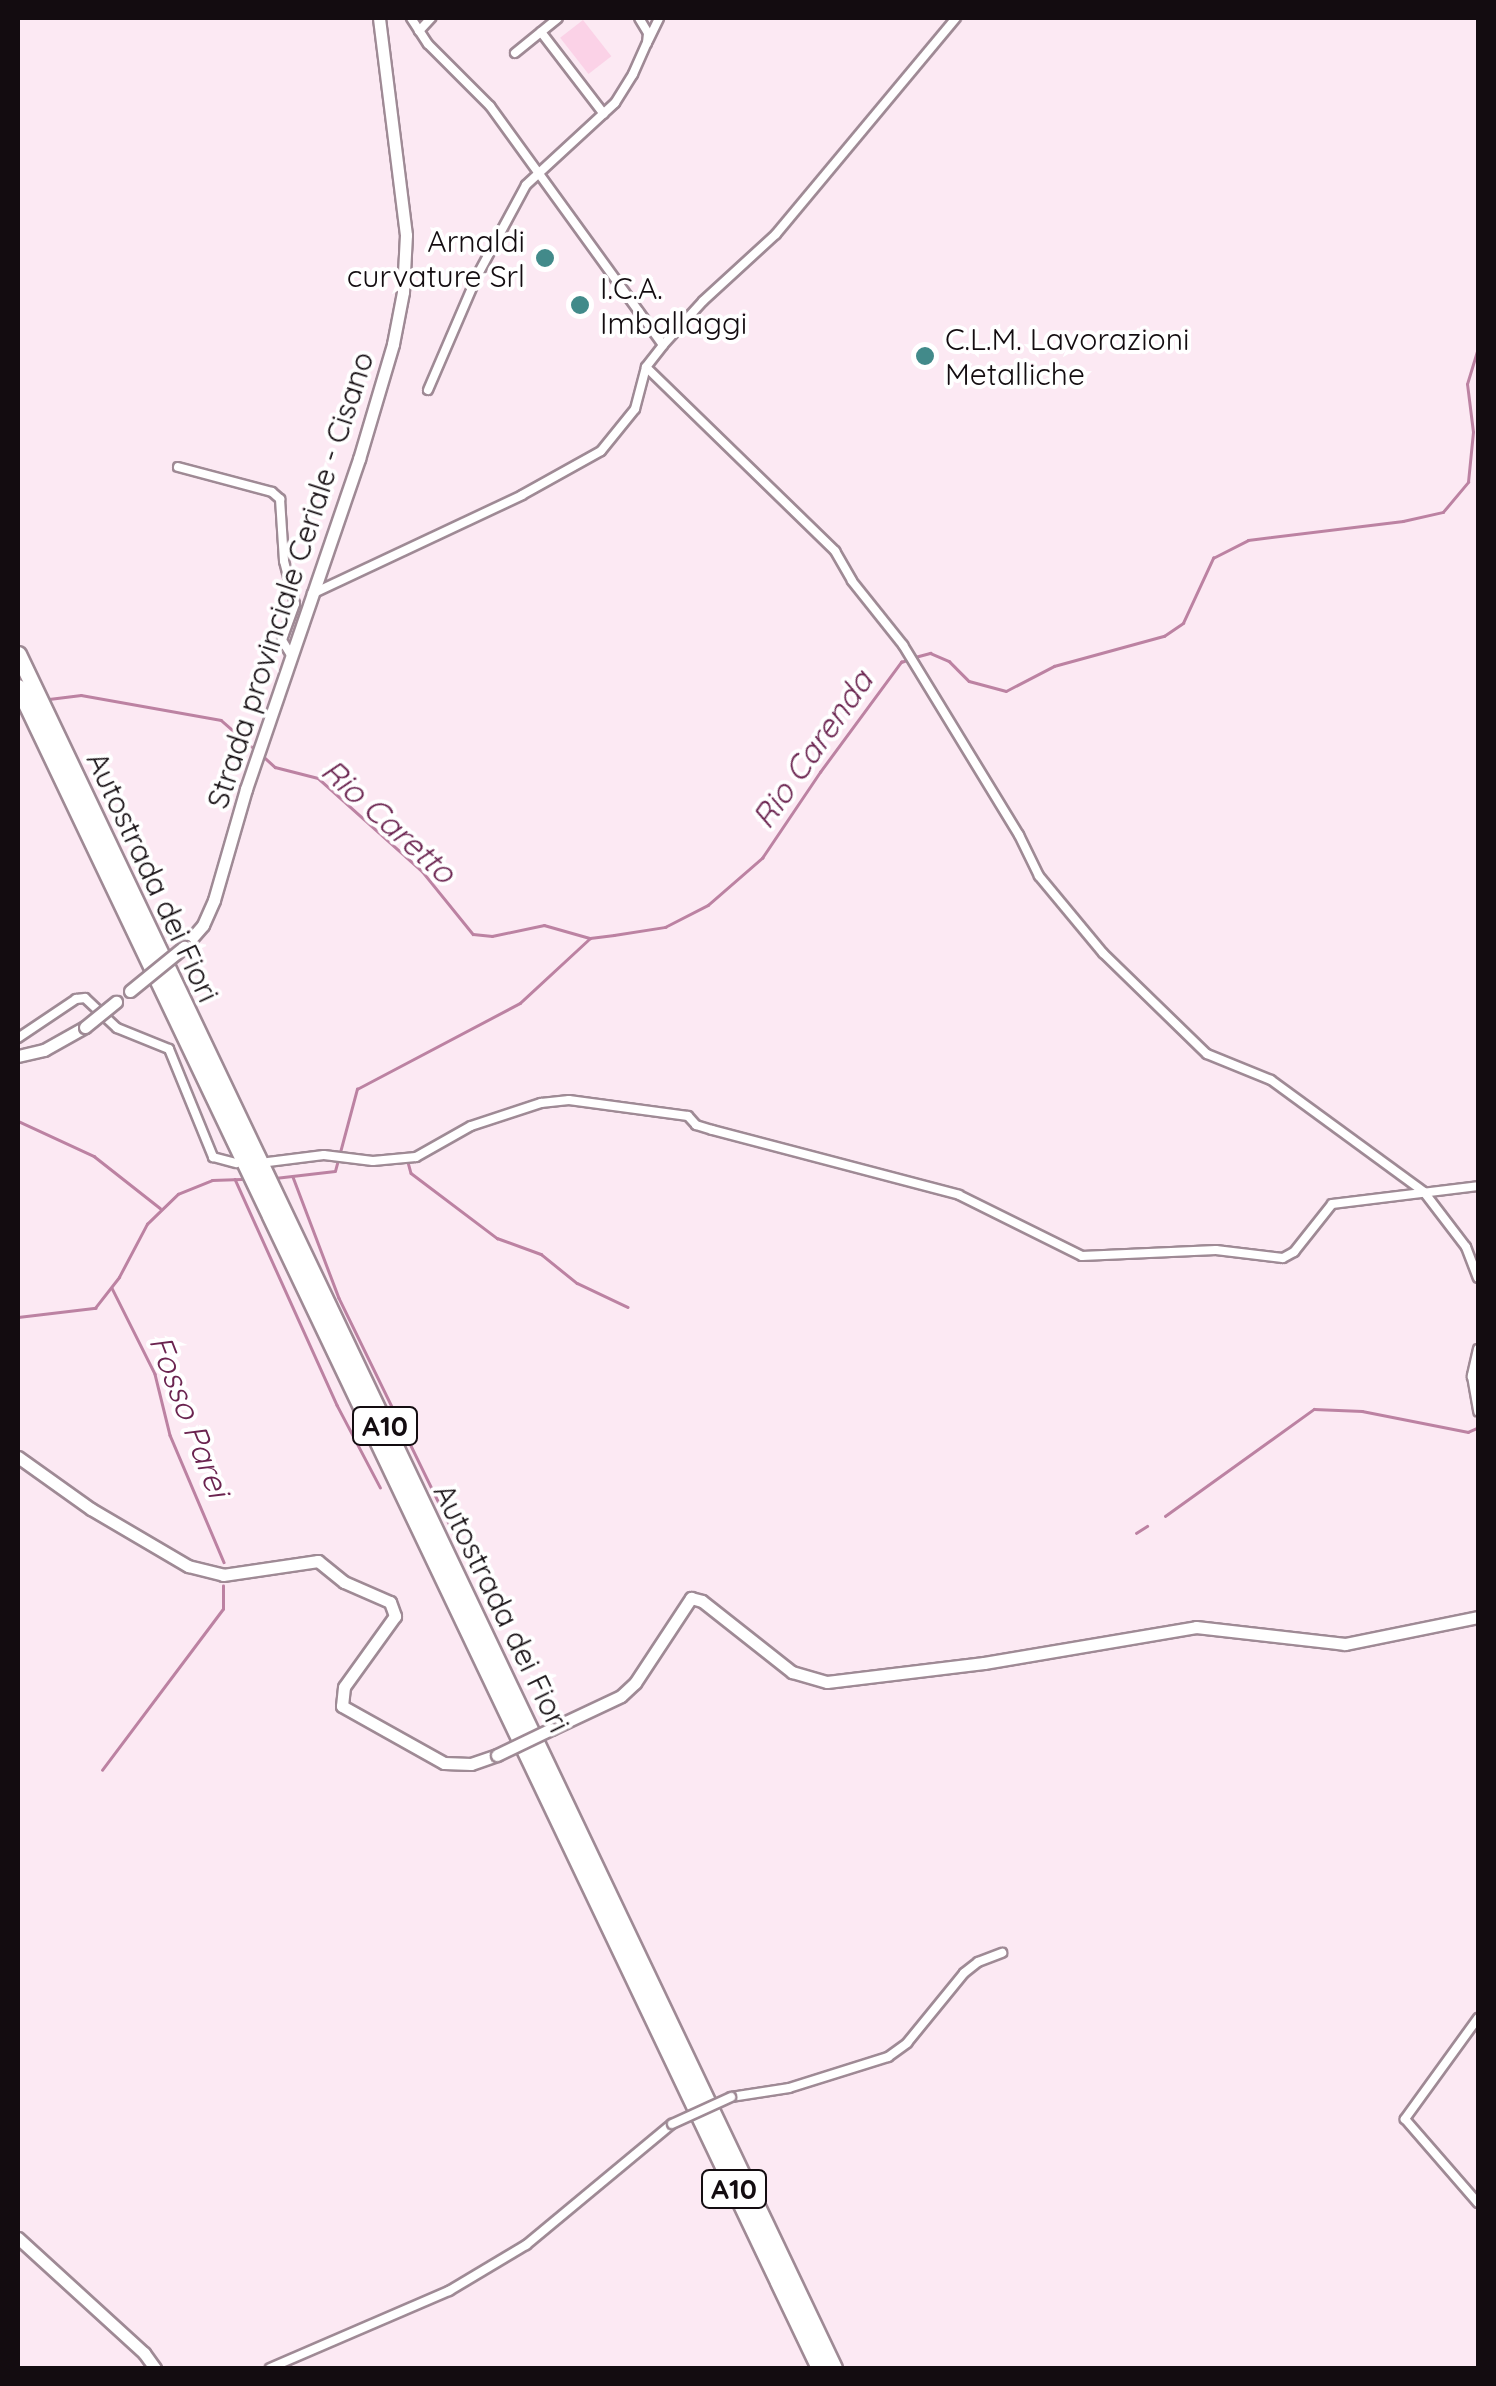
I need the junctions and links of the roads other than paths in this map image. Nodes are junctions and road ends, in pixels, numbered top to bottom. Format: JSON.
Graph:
{"nodes":[{"id":1,"x":378,"y":18,"type":"edge"},
{"id":2,"x":411,"y":18,"type":"edge"},
{"id":3,"x":431,"y":18,"type":"edge"},
{"id":4,"x":558,"y":18,"type":"edge"},
{"id":5,"x":639,"y":18,"type":"edge"},
{"id":6,"x":659,"y":18,"type":"edge"},
{"id":7,"x":956,"y":18,"type":"edge"},
{"id":8,"x":419,"y":30,"type":"junction"},
{"id":9,"x":541,"y":32,"type":"junction"},
{"id":10,"x":648,"y":43,"type":"junction"},
{"id":11,"x":515,"y":53,"type":"dead end"},
{"id":12,"x":604,"y":114,"type":"junction"},
{"id":13,"x":537,"y":174,"type":"junction"},
{"id":14,"x":662,"y":345,"type":"junction"},
{"id":15,"x":646,"y":367,"type":"junction"},
{"id":16,"x":428,"y":390,"type":"dead end"},
{"id":17,"x":178,"y":467,"type":"dead end"},
{"id":18,"x":312,"y":594,"type":"junction"},
{"id":19,"x":18,"y":654,"type":"edge"},
{"id":20,"x":291,"y":654,"type":"junction"},
{"id":21,"x":18,"y":687,"type":"edge"},
{"id":22,"x":18,"y":1038,"type":"edge"},
{"id":23,"x":18,"y":1056,"type":"edge"},
{"id":24,"x":268,"y":1162,"type":"dead end"},
{"id":25,"x":236,"y":1164,"type":"dead end"},
{"id":26,"x":1478,"y":1186,"type":"edge"},
{"id":27,"x":1424,"y":1192,"type":"junction"},
{"id":28,"x":1478,"y":1278,"type":"edge"},
{"id":29,"x":1478,"y":1349,"type":"edge"},
{"id":30,"x":1478,"y":1411,"type":"edge"},
{"id":31,"x":18,"y":1457,"type":"edge"},
{"id":32,"x":1478,"y":1617,"type":"edge"},
{"id":33,"x":1002,"y":1953,"type":"dead end"},
{"id":34,"x":1478,"y":2018,"type":"edge"},
{"id":35,"x":1478,"y":2203,"type":"edge"},
{"id":36,"x":18,"y":2238,"type":"edge"},
{"id":37,"x":144,"y":2352,"type":"junction"},
{"id":38,"x":144,"y":2368,"type":"edge"},
{"id":39,"x":156,"y":2368,"type":"edge"},
{"id":40,"x":270,"y":2368,"type":"edge"},
{"id":41,"x":819,"y":2368,"type":"edge"},
{"id":42,"x":834,"y":2368,"type":"edge"}],
"edges":[{"from":1,"to":18,"type":"street","name":"Strada provinciale Ceriale - Cisano"},
{"from":2,"to":8,"type":"street"},
{"from":3,"to":8,"type":"street"},
{"from":4,"to":9,"type":"street"},
{"from":5,"to":10,"type":"street"},
{"from":6,"to":10,"type":"street"},
{"from":7,"to":14,"type":"street"},
{"from":8,"to":13,"type":"street"},
{"from":9,"to":11,"type":"street"},
{"from":9,"to":12,"type":"street"},
{"from":10,"to":12,"type":"street"},
{"from":12,"to":13,"type":"street"},
{"from":13,"to":14,"type":"street"},
{"from":13,"to":16,"type":"street"},
{"from":14,"to":15,"type":"street"},
{"from":15,"to":18,"type":"street"},
{"from":15,"to":27,"type":"street"},
{"from":17,"to":20,"type":"street"},
{"from":18,"to":20,"type":"street","name":"Strada provinciale Ceriale - Cisano"},
{"from":19,"to":42,"type":"highway","name":"Autostrada dei Fiori","number":"A10"},
{"from":20,"to":23,"type":"street","name":"Strada provinciale Ceriale - Cisano","bridge":true},
{"from":21,"to":41,"type":"highway","name":"Autostrada dei Fiori","number":"A10"},
{"from":22,"to":25,"type":"street"},
{"from":24,"to":27,"type":"street"},
{"from":26,"to":27,"type":"street"},
{"from":27,"to":28,"type":"street"},
{"from":29,"to":30,"type":"street"},
{"from":31,"to":32,"type":"street","bridge":true},
{"from":33,"to":40,"type":"street","bridge":true},
{"from":34,"to":35,"type":"street"},
{"from":36,"to":37,"type":"street"},
{"from":37,"to":38,"type":"street"},
{"from":37,"to":39,"type":"street"}]}
